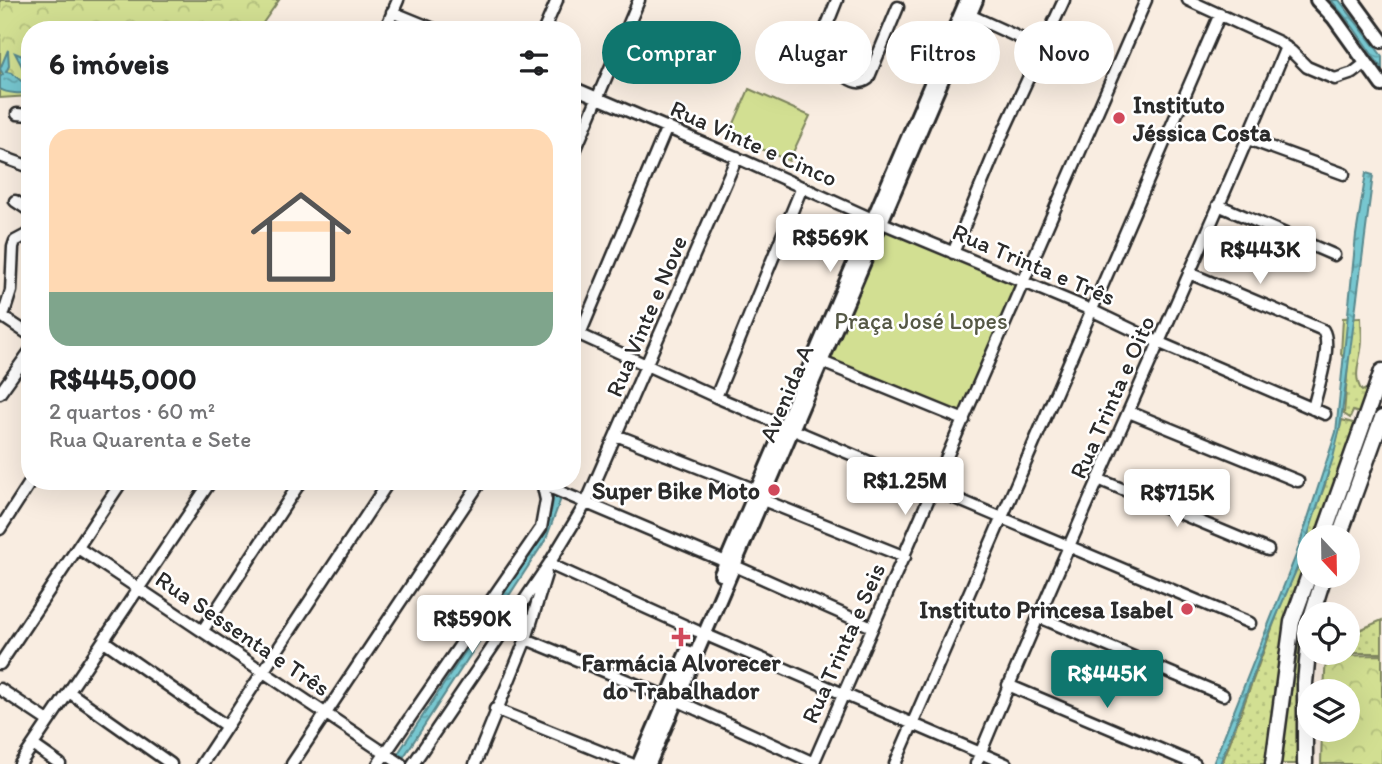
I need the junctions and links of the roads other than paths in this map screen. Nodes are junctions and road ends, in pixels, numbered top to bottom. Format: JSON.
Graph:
{"nodes":[{"id":1,"x":398,"y":0,"type":"edge"},
{"id":2,"x":557,"y":0,"type":"edge"},
{"id":3,"x":639,"y":0,"type":"edge"},
{"id":4,"x":837,"y":0,"type":"edge"},
{"id":5,"x":976,"y":0,"type":"edge"},
{"id":6,"x":1064,"y":0,"type":"edge"},
{"id":7,"x":1146,"y":0,"type":"edge"},
{"id":8,"x":1188,"y":0,"type":"edge"},
{"id":9,"x":1317,"y":0,"type":"edge"},
{"id":10,"x":1352,"y":0,"type":"edge"},
{"id":11,"x":898,"y":7,"type":"dead end"},
{"id":12,"x":966,"y":9,"type":"edge"},
{"id":13,"x":392,"y":12,"type":"junction"},
{"id":14,"x":1220,"y":14,"type":"junction"},
{"id":15,"x":388,"y":21,"type":"edge"},
{"id":16,"x":414,"y":21,"type":"edge"},
{"id":17,"x":548,"y":21,"type":"edge"},
{"id":18,"x":1054,"y":21,"type":"edge"},
{"id":19,"x":1014,"y":34,"type":"edge"},
{"id":20,"x":1382,"y":41,"type":"edge"},
{"id":21,"x":1286,"y":47,"type":"junction"},
{"id":22,"x":1366,"y":62,"type":"junction"},
{"id":23,"x":1026,"y":84,"type":"edge"},
{"id":24,"x":1382,"y":85,"type":"edge"},
{"id":25,"x":581,"y":91,"type":"edge"},
{"id":26,"x":598,"y":98,"type":"junction"},
{"id":27,"x":17,"y":114,"type":"dead end"},
{"id":28,"x":21,"y":114,"type":"edge"},
{"id":29,"x":667,"y":127,"type":"junction"},
{"id":30,"x":581,"y":137,"type":"edge"},
{"id":31,"x":1248,"y":139,"type":"junction"},
{"id":32,"x":0,"y":156,"type":"edge"},
{"id":33,"x":737,"y":158,"type":"junction"},
{"id":34,"x":21,"y":164,"type":"edge"},
{"id":35,"x":1344,"y":174,"type":"dead end"},
{"id":36,"x":802,"y":187,"type":"junction"},
{"id":37,"x":15,"y":201,"type":"dead end"},
{"id":38,"x":21,"y":205,"type":"edge"},
{"id":39,"x":1218,"y":205,"type":"junction"},
{"id":40,"x":876,"y":220,"type":"junction"},
{"id":41,"x":21,"y":238,"type":"edge"},
{"id":42,"x":953,"y":253,"type":"junction"},
{"id":43,"x":1334,"y":255,"type":"dead end"},
{"id":44,"x":1189,"y":272,"type":"junction"},
{"id":45,"x":1024,"y":282,"type":"junction"},
{"id":46,"x":1091,"y":310,"type":"junction"},
{"id":47,"x":1,"y":316,"type":"edge"},
{"id":48,"x":581,"y":321,"type":"edge"},
{"id":49,"x":21,"y":330,"type":"edge"},
{"id":50,"x":581,"y":334,"type":"edge"},
{"id":51,"x":1160,"y":343,"type":"junction"},
{"id":52,"x":822,"y":362,"type":"junction"},
{"id":53,"x":21,"y":364,"type":"edge"},
{"id":54,"x":647,"y":365,"type":"junction"},
{"id":55,"x":1382,"y":371,"type":"edge"},
{"id":56,"x":0,"y":393,"type":"edge"},
{"id":57,"x":716,"y":397,"type":"junction"},
{"id":58,"x":1313,"y":409,"type":"junction"},
{"id":59,"x":1129,"y":412,"type":"junction"},
{"id":60,"x":1325,"y":414,"type":"dead end"},
{"id":61,"x":964,"y":419,"type":"junction"},
{"id":62,"x":1381,"y":425,"type":"edge"},
{"id":63,"x":789,"y":426,"type":"junction"},
{"id":64,"x":617,"y":435,"type":"junction"},
{"id":65,"x":1098,"y":479,"type":"junction"},
{"id":66,"x":1298,"y":481,"type":"dead end"},
{"id":67,"x":934,"y":489,"type":"junction"},
{"id":68,"x":25,"y":490,"type":"edge"},
{"id":69,"x":115,"y":490,"type":"edge"},
{"id":70,"x":205,"y":490,"type":"edge"},
{"id":71,"x":295,"y":490,"type":"edge"},
{"id":72,"x":383,"y":490,"type":"edge"},
{"id":73,"x":475,"y":490,"type":"edge"},
{"id":74,"x":545,"y":490,"type":"edge"},
{"id":75,"x":555,"y":490,"type":"edge"},
{"id":76,"x":759,"y":495,"type":"junction"},
{"id":77,"x":586,"y":503,"type":"junction"},
{"id":78,"x":1003,"y":518,"type":"junction"},
{"id":79,"x":1327,"y":525,"type":"edge"},
{"id":80,"x":1344,"y":525,"type":"edge"},
{"id":81,"x":0,"y":529,"type":"edge"},
{"id":82,"x":78,"y":548,"type":"junction"},
{"id":83,"x":1070,"y":548,"type":"junction"},
{"id":84,"x":1268,"y":550,"type":"dead end"},
{"id":85,"x":905,"y":557,"type":"junction"},
{"id":86,"x":549,"y":564,"type":"junction"},
{"id":87,"x":730,"y":564,"type":"junction"},
{"id":88,"x":139,"y":587,"type":"junction"},
{"id":89,"x":1304,"y":588,"type":"edge"},
{"id":90,"x":1039,"y":617,"type":"junction"},
{"id":91,"x":1250,"y":623,"type":"dead end"},
{"id":92,"x":872,"y":627,"type":"junction"},
{"id":93,"x":203,"y":630,"type":"junction"},
{"id":94,"x":701,"y":633,"type":"junction"},
{"id":95,"x":526,"y":639,"type":"junction"},
{"id":96,"x":104,"y":641,"type":"junction"},
{"id":97,"x":0,"y":664,"type":"edge"},
{"id":98,"x":1307,"y":665,"type":"edge"},
{"id":99,"x":262,"y":671,"type":"junction"},
{"id":100,"x":1008,"y":685,"type":"junction"},
{"id":101,"x":0,"y":689,"type":"edge"},
{"id":102,"x":69,"y":692,"type":"junction"},
{"id":103,"x":1223,"y":695,"type":"dead end"},
{"id":104,"x":843,"y":696,"type":"junction"},
{"id":105,"x":672,"y":698,"type":"junction"},
{"id":106,"x":495,"y":709,"type":"junction"},
{"id":107,"x":326,"y":714,"type":"junction"},
{"id":108,"x":48,"y":722,"type":"junction"},
{"id":109,"x":913,"y":723,"type":"junction"},
{"id":110,"x":226,"y":726,"type":"junction"},
{"id":111,"x":33,"y":745,"type":"junction"},
{"id":112,"x":981,"y":753,"type":"junction"},
{"id":113,"x":386,"y":754,"type":"junction"},
{"id":114,"x":20,"y":764,"type":"edge"},
{"id":115,"x":60,"y":764,"type":"edge"},
{"id":116,"x":171,"y":764,"type":"edge"},
{"id":117,"x":202,"y":764,"type":"edge"},
{"id":118,"x":292,"y":764,"type":"edge"},
{"id":119,"x":377,"y":764,"type":"edge"},
{"id":120,"x":401,"y":764,"type":"edge"},
{"id":121,"x":413,"y":764,"type":"edge"},
{"id":122,"x":475,"y":764,"type":"edge"},
{"id":123,"x":631,"y":764,"type":"edge"},
{"id":124,"x":639,"y":764,"type":"edge"},
{"id":125,"x":649,"y":764,"type":"edge"},
{"id":126,"x":813,"y":764,"type":"edge"},
{"id":127,"x":895,"y":764,"type":"edge"},
{"id":128,"x":976,"y":764,"type":"edge"},
{"id":129,"x":1006,"y":764,"type":"edge"},
{"id":130,"x":1195,"y":764,"type":"edge"},
{"id":131,"x":1273,"y":764,"type":"edge"},
{"id":132,"x":1305,"y":764,"type":"edge"}],
"edges":[{"from":1,"to":13,"type":"street"},
{"from":2,"to":17,"type":"street"},
{"from":3,"to":26,"type":"street"},
{"from":4,"to":11,"type":"street"},
{"from":5,"to":12,"type":"main road","name":"Avenida A"},
{"from":6,"to":18,"type":"street"},
{"from":7,"to":45,"type":"street","name":"Rua Trinta e Seis"},
{"from":8,"to":14,"type":"street"},
{"from":9,"to":22,"type":"main road"},
{"from":10,"to":20,"type":"main road"},
{"from":12,"to":19,"type":"street"},
{"from":12,"to":40,"type":"main road","name":"Avenida A"},
{"from":13,"to":15,"type":"street"},
{"from":13,"to":16,"type":"street"},
{"from":14,"to":21,"type":"street"},
{"from":14,"to":46,"type":"street"},
{"from":21,"to":22,"type":"street"},
{"from":21,"to":31,"type":"street","name":"Rua Trinta e Oito"},
{"from":22,"to":24,"type":"main road"},
{"from":23,"to":42,"type":"street"},
{"from":25,"to":26,"type":"street","name":"Rua Vinte e Cinco"},
{"from":26,"to":29,"type":"street","name":"Rua Vinte e Cinco"},
{"from":26,"to":30,"type":"street"},
{"from":27,"to":28,"type":"street"},
{"from":29,"to":33,"type":"street","name":"Rua Vinte e Cinco"},
{"from":29,"to":48,"type":"street"},
{"from":31,"to":35,"type":"street"},
{"from":31,"to":39,"type":"street","name":"Rua Trinta e Oito"},
{"from":32,"to":34,"type":"street"},
{"from":33,"to":36,"type":"street","name":"Rua Vinte e Cinco"},
{"from":33,"to":54,"type":"street","name":"Rua Vinte e Nove"},
{"from":36,"to":40,"type":"street","name":"Rua Vinte e Cinco"},
{"from":36,"to":57,"type":"street"},
{"from":37,"to":38,"type":"street"},
{"from":39,"to":43,"type":"street"},
{"from":39,"to":44,"type":"street","name":"Rua Trinta e Oito"},
{"from":40,"to":42,"type":"street","name":"Rua Trinta e Três"},
{"from":40,"to":52,"type":"main road","name":"Avenida A"},
{"from":40,"to":63,"type":"main road","name":"Avenida A"},
{"from":41,"to":47,"type":"street"},
{"from":42,"to":45,"type":"street","name":"Rua Trinta e Três"},
{"from":44,"to":51,"type":"street","name":"Rua Trinta e Oito"},
{"from":44,"to":58,"type":"street"},
{"from":45,"to":46,"type":"street","name":"Rua Trinta e Três"},
{"from":45,"to":61,"type":"street","name":"Rua Trinta e Seis"},
{"from":46,"to":51,"type":"street","name":"Rua Trinta e Três"},
{"from":46,"to":78,"type":"street"},
{"from":47,"to":49,"type":"street"},
{"from":50,"to":54,"type":"street"},
{"from":51,"to":58,"type":"street","name":"Rua Trinta e Três"},
{"from":51,"to":59,"type":"street","name":"Rua Trinta e Oito"},
{"from":52,"to":61,"type":"street"},
{"from":52,"to":63,"type":"main road","name":"Avenida A"},
{"from":53,"to":56,"type":"street"},
{"from":54,"to":57,"type":"street"},
{"from":54,"to":64,"type":"street","name":"Rua Vinte e Nove"},
{"from":55,"to":79,"type":"highway"},
{"from":57,"to":63,"type":"street"},
{"from":58,"to":60,"type":"street","name":"Rua Trinta e Três"},
{"from":59,"to":65,"type":"street","name":"Rua Trinta e Oito"},
{"from":59,"to":66,"type":"street"},
{"from":61,"to":67,"type":"street","name":"Rua Trinta e Seis"},
{"from":62,"to":80,"type":"highway"},
{"from":63,"to":67,"type":"street"},
{"from":63,"to":76,"type":"main road","name":"Avenida A"},
{"from":64,"to":76,"type":"street"},
{"from":64,"to":77,"type":"street","name":"Rua Vinte e Nove"},
{"from":65,"to":83,"type":"street","name":"Rua Trinta e Oito"},
{"from":65,"to":84,"type":"street"},
{"from":67,"to":78,"type":"street"},
{"from":67,"to":85,"type":"street","name":"Rua Trinta e Seis"},
{"from":68,"to":81,"type":"street"},
{"from":69,"to":82,"type":"street"},
{"from":70,"to":88,"type":"street"},
{"from":71,"to":93,"type":"street"},
{"from":72,"to":99,"type":"street"},
{"from":73,"to":107,"type":"street"},
{"from":74,"to":113,"type":"street"},
{"from":75,"to":77,"type":"street"},
{"from":76,"to":85,"type":"street"},
{"from":76,"to":87,"type":"main road","name":"Avenida A"},
{"from":77,"to":86,"type":"street","name":"Rua Vinte e Nove"},
{"from":77,"to":87,"type":"street"},
{"from":78,"to":83,"type":"street"},
{"from":78,"to":109,"type":"street"},
{"from":82,"to":88,"type":"street","name":"Rua Sessenta e Três"},
{"from":82,"to":97,"type":"street"},
{"from":83,"to":90,"type":"street","name":"Rua Trinta e Oito"},
{"from":83,"to":91,"type":"street"},
{"from":85,"to":92,"type":"street","name":"Rua Trinta e Seis"},
{"from":86,"to":94,"type":"street"},
{"from":86,"to":95,"type":"street"},
{"from":86,"to":121,"type":"street"},
{"from":87,"to":92,"type":"street"},
{"from":87,"to":94,"type":"main road","name":"Avenida A"},
{"from":88,"to":93,"type":"street","name":"Rua Sessenta e Três"},
{"from":88,"to":96,"type":"street"},
{"from":89,"to":131,"type":"highway"},
{"from":90,"to":100,"type":"street","name":"Rua Trinta e Oito"},
{"from":90,"to":103,"type":"street"},
{"from":92,"to":104,"type":"street","name":"Rua Trinta e Seis"},
{"from":93,"to":99,"type":"street","name":"Rua Sessenta e Três"},
{"from":94,"to":104,"type":"street"},
{"from":94,"to":105,"type":"main road","name":"Avenida A"},
{"from":95,"to":105,"type":"street"},
{"from":95,"to":106,"type":"street"},
{"from":96,"to":102,"type":"street"},
{"from":96,"to":110,"type":"street"},
{"from":98,"to":132,"type":"highway"},
{"from":99,"to":107,"type":"street","name":"Rua Sessenta e Três"},
{"from":99,"to":110,"type":"street"},
{"from":100,"to":112,"type":"street","name":"Rua Trinta e Oito"},
{"from":100,"to":130,"type":"street"},
{"from":101,"to":108,"type":"street"},
{"from":102,"to":108,"type":"street"},
{"from":102,"to":116,"type":"street"},
{"from":104,"to":109,"type":"street"},
{"from":104,"to":126,"type":"street","name":"Rua Trinta e Seis"},
{"from":105,"to":124,"type":"main road","name":"Avenida A"},
{"from":105,"to":125,"type":"main road","name":"Avenida A"},
{"from":105,"to":126,"type":"street"},
{"from":106,"to":122,"type":"street"},
{"from":106,"to":123,"type":"street"},
{"from":107,"to":113,"type":"street","name":"Rua Sessenta e Três"},
{"from":107,"to":118,"type":"street"},
{"from":108,"to":111,"type":"street"},
{"from":109,"to":112,"type":"street"},
{"from":109,"to":127,"type":"street"},
{"from":110,"to":117,"type":"street"},
{"from":111,"to":114,"type":"street"},
{"from":111,"to":115,"type":"street"},
{"from":112,"to":128,"type":"street","name":"Rua Trinta e Oito"},
{"from":112,"to":129,"type":"street"},
{"from":113,"to":119,"type":"street"},
{"from":113,"to":120,"type":"street","name":"Rua Sessenta e Três"}]}
